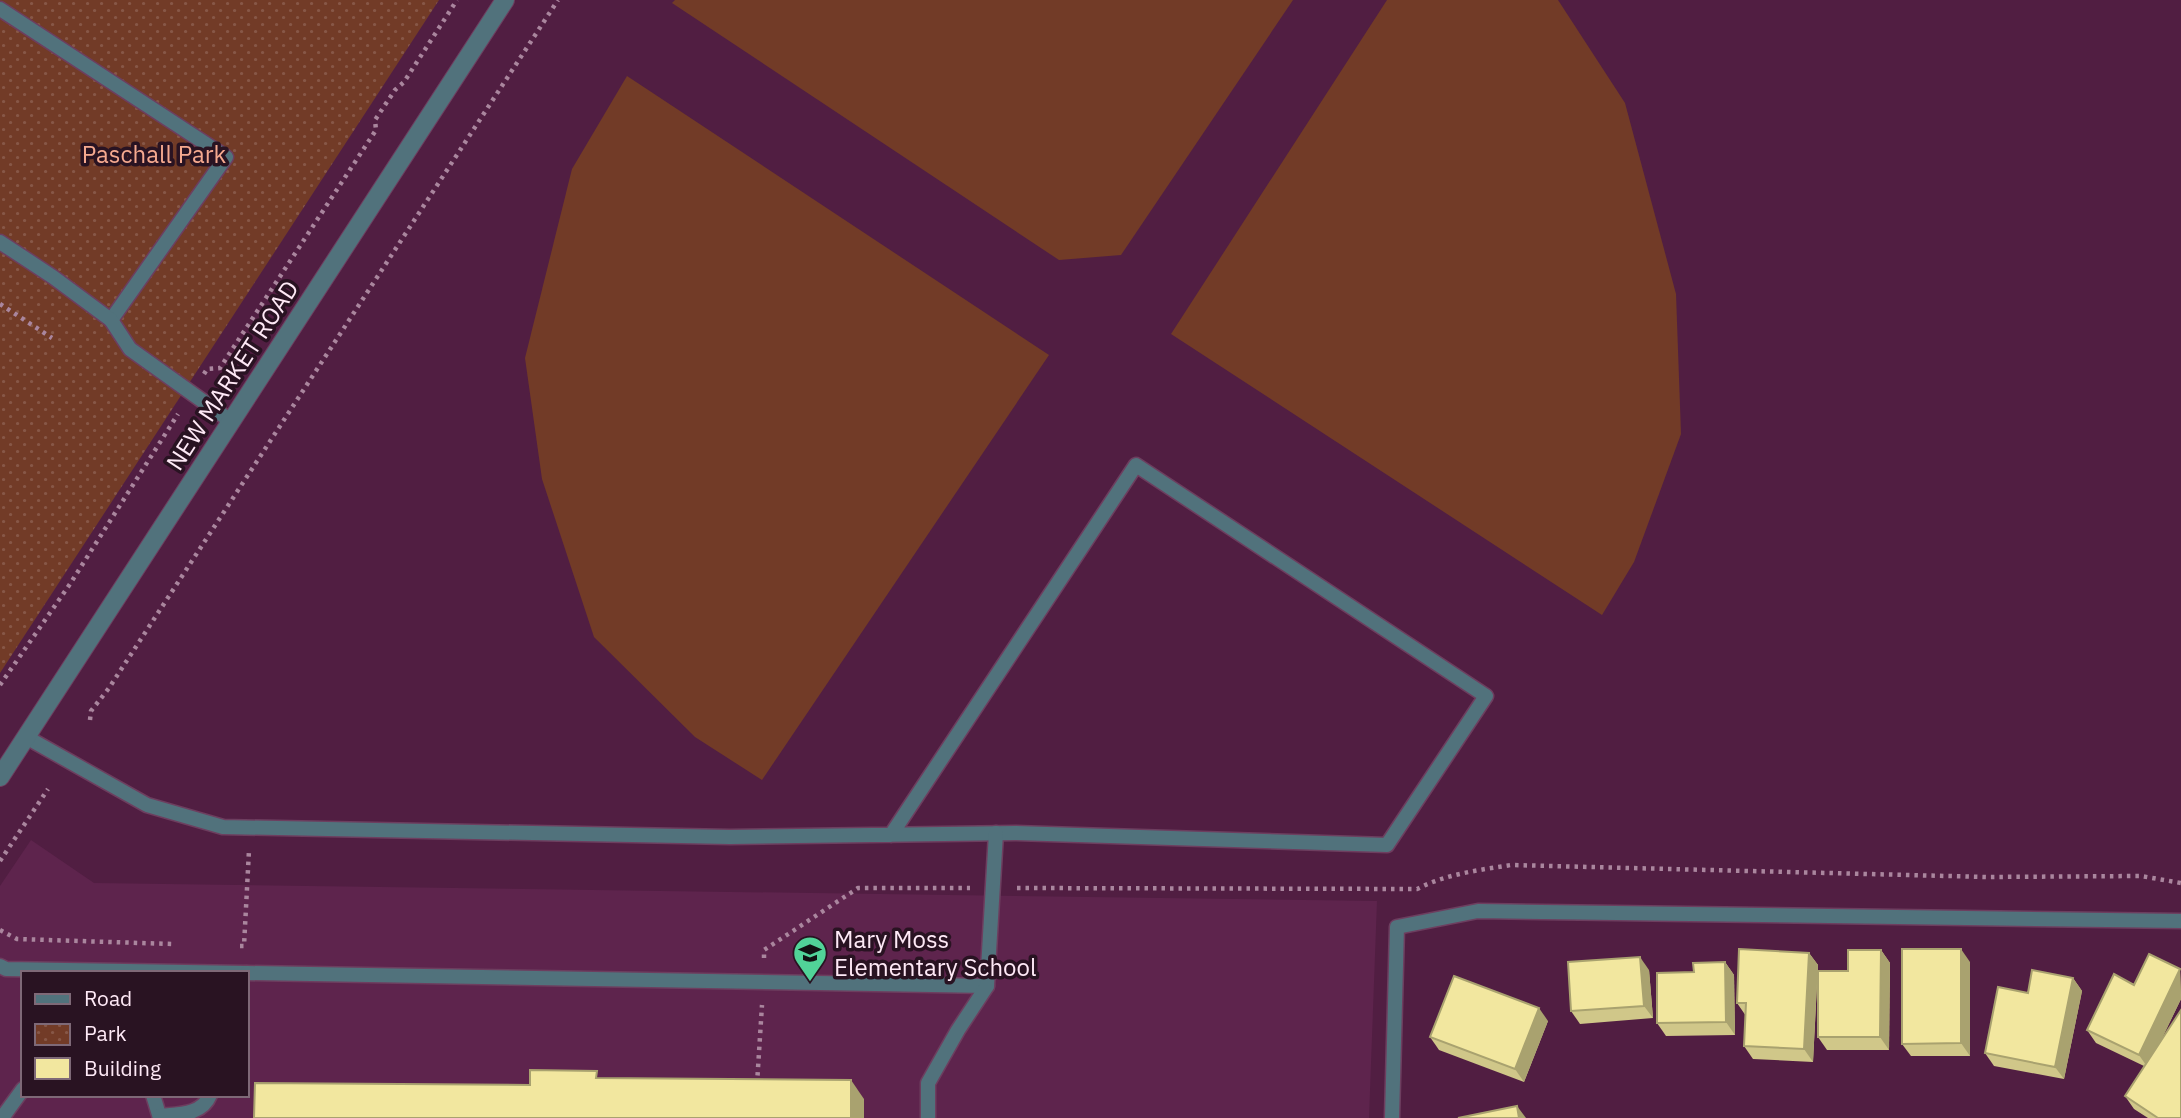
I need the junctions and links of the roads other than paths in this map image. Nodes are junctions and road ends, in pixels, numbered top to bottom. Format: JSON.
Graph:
{"nodes":[{"id":1,"x":505,"y":0,"type":"edge"},
{"id":2,"x":0,"y":9,"type":"edge"},
{"id":3,"x":0,"y":242,"type":"edge"},
{"id":4,"x":111,"y":320,"type":"junction"},
{"id":5,"x":232,"y":422,"type":"junction"},
{"id":6,"x":26,"y":737,"type":"junction"},
{"id":7,"x":0,"y":777,"type":"edge"},
{"id":8,"x":996,"y":833,"type":"junction"},
{"id":9,"x":891,"y":835,"type":"junction"},
{"id":10,"x":2181,"y":921,"type":"edge"},
{"id":11,"x":0,"y":966,"type":"edge"},
{"id":12,"x":145,"y":971,"type":"edge"},
{"id":13,"x":248,"y":973,"type":"edge"},
{"id":14,"x":986,"y":986,"type":"junction"},
{"id":15,"x":21,"y":1092,"type":"edge"},
{"id":16,"x":154,"y":1097,"type":"edge"},
{"id":17,"x":209,"y":1097,"type":"edge"},
{"id":18,"x":160,"y":1117,"type":"edge"},
{"id":19,"x":2,"y":1118,"type":"edge"},
{"id":20,"x":928,"y":1118,"type":"edge"},
{"id":21,"x":1392,"y":1118,"type":"edge"}],
"edges":[{"from":1,"to":5,"type":"street","name":"NEW MARKET ROAD"},
{"from":2,"to":4,"type":"lane"},
{"from":3,"to":4,"type":"lane"},
{"from":4,"to":5,"type":"lane"},
{"from":5,"to":6,"type":"street","name":"NEW MARKET ROAD"},
{"from":6,"to":7,"type":"street","name":"NEW MARKET ROAD"},
{"from":6,"to":9,"type":"lane"},
{"from":8,"to":9,"type":"lane"},
{"from":8,"to":9,"type":"lane"},
{"from":8,"to":14,"type":"lane"},
{"from":10,"to":21,"type":"lane"},
{"from":11,"to":12,"type":"lane"},
{"from":13,"to":14,"type":"lane"},
{"from":14,"to":20,"type":"lane"},
{"from":15,"to":19,"type":"lane"},
{"from":16,"to":18,"type":"lane"},
{"from":17,"to":18,"type":"lane"}]}
